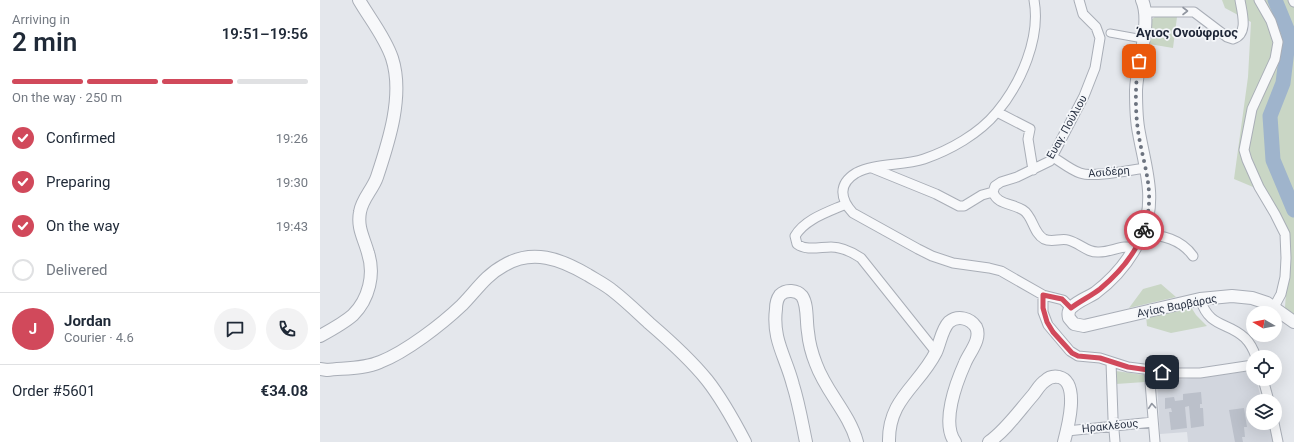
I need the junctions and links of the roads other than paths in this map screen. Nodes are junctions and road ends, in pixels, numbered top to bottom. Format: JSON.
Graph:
{"nodes":[{"id":1,"x":359,"y":0,"type":"edge"},
{"id":2,"x":1034,"y":0,"type":"edge"},
{"id":3,"x":1079,"y":0,"type":"edge"},
{"id":4,"x":1142,"y":0,"type":"edge"},
{"id":5,"x":1240,"y":0,"type":"edge"},
{"id":6,"x":1259,"y":0,"type":"edge"},
{"id":7,"x":1146,"y":12,"type":"junction"},
{"id":8,"x":1110,"y":33,"type":"dead end"},
{"id":9,"x":1143,"y":39,"type":"junction"},
{"id":10,"x":997,"y":112,"type":"junction"},
{"id":11,"x":1053,"y":157,"type":"junction"},
{"id":12,"x":871,"y":168,"type":"junction"},
{"id":13,"x":1146,"y":168,"type":"junction"},
{"id":14,"x":1033,"y":170,"type":"junction"},
{"id":15,"x":993,"y":192,"type":"junction"},
{"id":16,"x":846,"y":204,"type":"junction"},
{"id":17,"x":1142,"y":234,"type":"junction"},
{"id":18,"x":1135,"y":248,"type":"junction"},
{"id":19,"x":1193,"y":256,"type":"dead end"},
{"id":20,"x":1043,"y":295,"type":"junction"},
{"id":21,"x":1200,"y":299,"type":"junction"},
{"id":22,"x":1272,"y":306,"type":"edge"},
{"id":23,"x":1275,"y":306,"type":"edge"},
{"id":24,"x":1071,"y":308,"type":"junction"},
{"id":25,"x":1282,"y":313,"type":"edge"},
{"id":26,"x":1294,"y":322,"type":"edge"},
{"id":27,"x":320,"y":336,"type":"edge"},
{"id":28,"x":1253,"y":350,"type":"edge"},
{"id":29,"x":936,"y":352,"type":"junction"},
{"id":30,"x":1111,"y":362,"type":"junction"},
{"id":31,"x":1246,"y":366,"type":"edge"},
{"id":32,"x":320,"y":369,"type":"edge"},
{"id":33,"x":1149,"y":370,"type":"junction"},
{"id":34,"x":1153,"y":422,"type":"junction"},
{"id":35,"x":1113,"y":426,"type":"junction"},
{"id":36,"x":1275,"y":430,"type":"edge"},
{"id":37,"x":1066,"y":436,"type":"edge"},
{"id":38,"x":745,"y":442,"type":"edge"},
{"id":39,"x":806,"y":442,"type":"edge"},
{"id":40,"x":857,"y":442,"type":"edge"},
{"id":41,"x":889,"y":442,"type":"edge"},
{"id":42,"x":955,"y":442,"type":"edge"},
{"id":43,"x":989,"y":442,"type":"edge"},
{"id":44,"x":1115,"y":442,"type":"edge"},
{"id":45,"x":1155,"y":442,"type":"edge"},
{"id":46,"x":1278,"y":442,"type":"edge"}],
"edges":[{"from":1,"to":27,"type":"street"},
{"from":2,"to":10,"type":"street"},
{"from":3,"to":11,"type":"street","name":"Ευαγ. Πούλιου"},
{"from":4,"to":7,"type":"street"},
{"from":7,"to":5,"type":"street","one_way":true},
{"from":6,"to":23,"type":"street"},
{"from":7,"to":9,"type":"street"},
{"from":8,"to":9,"type":"street"},
{"from":9,"to":13,"type":"street"},
{"from":10,"to":12,"type":"street"},
{"from":10,"to":14,"type":"street"},
{"from":11,"to":13,"type":"street","name":"Ασιδέρη"},
{"from":11,"to":14,"type":"street","name":"Ευαγ. Πούλιου"},
{"from":12,"to":15,"type":"street","name":"Ευαγ. Πούλιου"},
{"from":12,"to":16,"type":"street"},
{"from":13,"to":17,"type":"street"},
{"from":14,"to":15,"type":"street","name":"Ευαγ. Πούλιου"},
{"from":15,"to":18,"type":"street"},
{"from":16,"to":20,"type":"street"},
{"from":16,"to":29,"type":"street"},
{"from":17,"to":18,"type":"street"},
{"from":17,"to":19,"type":"street"},
{"from":18,"to":24,"type":"street"},
{"from":20,"to":24,"type":"street"},
{"from":20,"to":30,"type":"street"},
{"from":21,"to":22,"type":"street","name":"Αγίας Βαρβάρας"},
{"from":21,"to":24,"type":"street","name":"Αγίας Βαρβάρας"},
{"from":21,"to":28,"type":"street"},
{"from":25,"to":26,"type":"street","name":"Αγίας Βαρβάρας"},
{"from":29,"to":41,"type":"street"},
{"from":29,"to":42,"type":"street"},
{"from":30,"to":33,"type":"street"},
{"from":30,"to":35,"type":"street"},
{"from":31,"to":33,"type":"street"},
{"from":32,"to":38,"type":"street"},
{"from":34,"to":33,"type":"street","one_way":true},
{"from":34,"to":35,"type":"street","name":"Ηρακλέους"},
{"from":34,"to":45,"type":"street"},
{"from":35,"to":37,"type":"street","name":"Ηρακλέους"},
{"from":35,"to":44,"type":"street"},
{"from":36,"to":46,"type":"street"},
{"from":37,"to":43,"type":"street"},
{"from":39,"to":40,"type":"street"}]}
